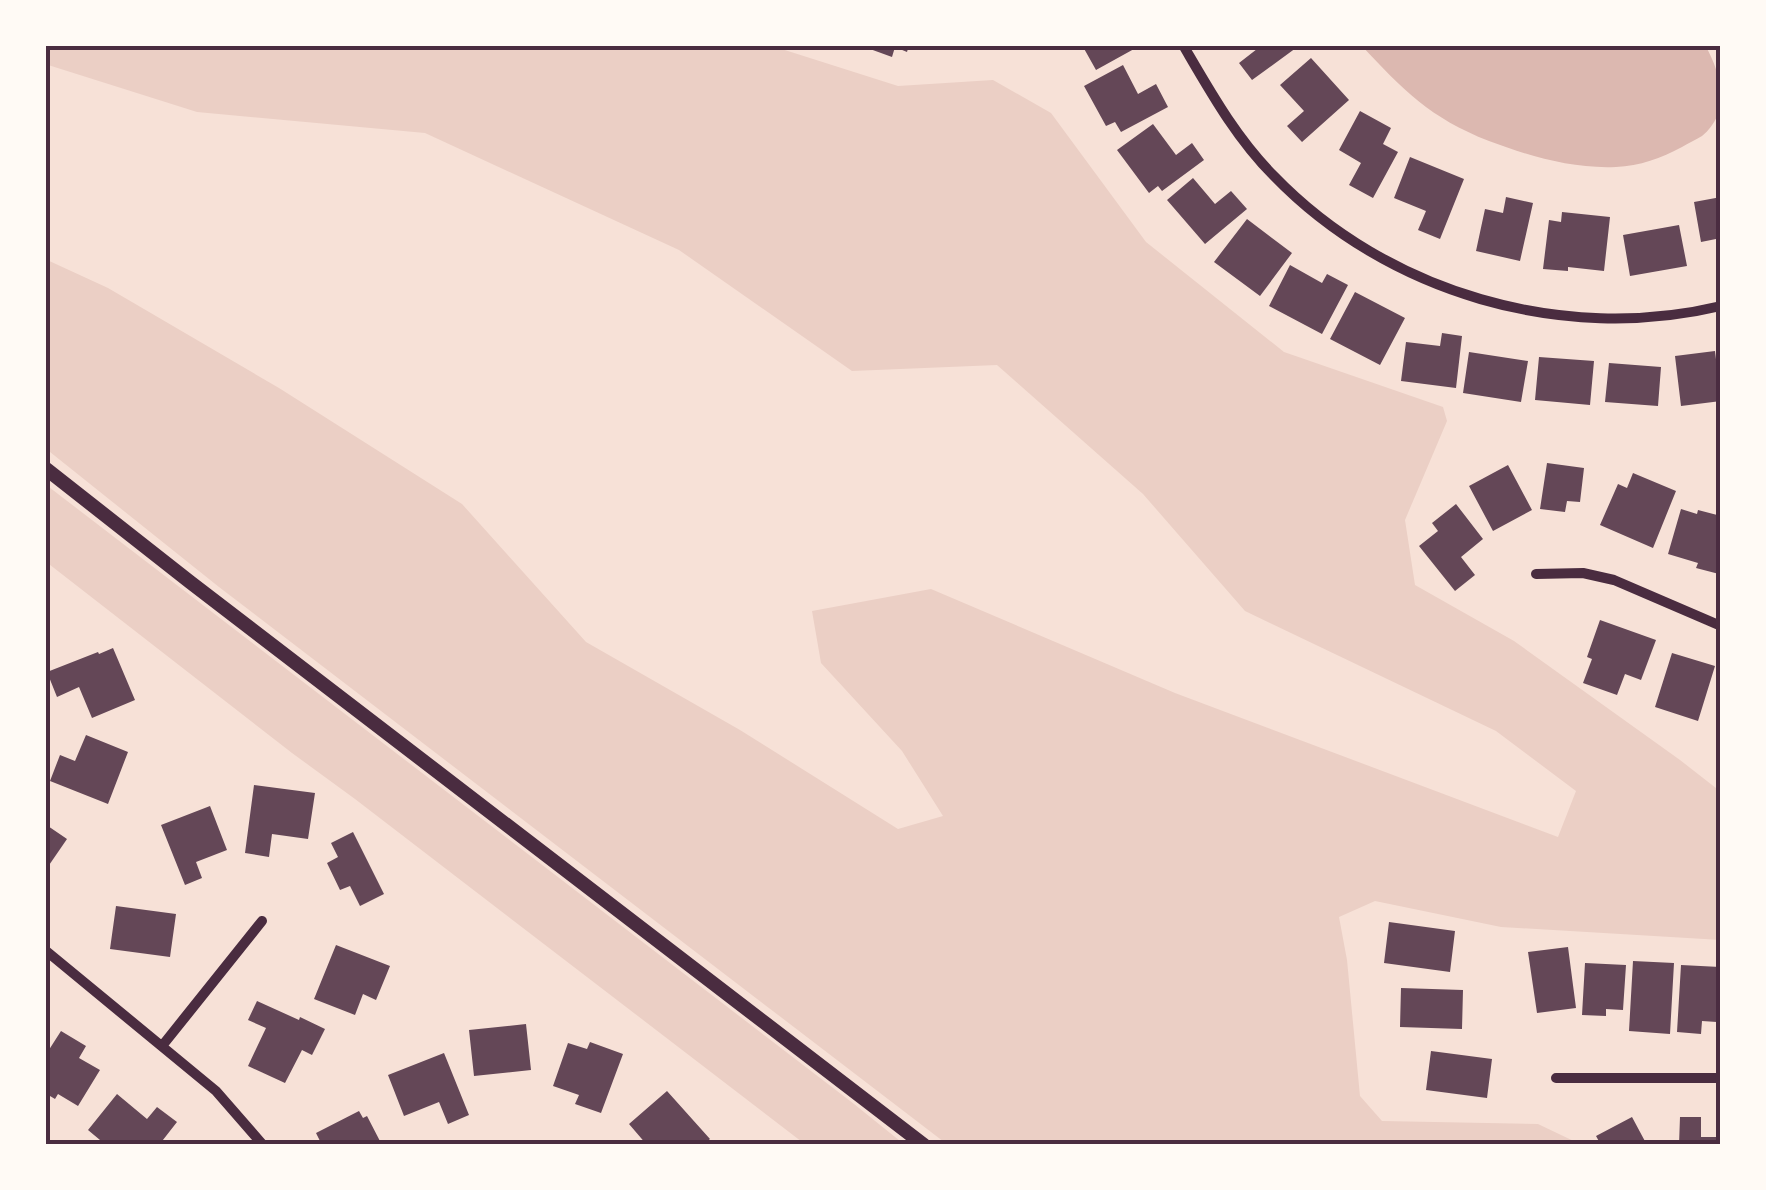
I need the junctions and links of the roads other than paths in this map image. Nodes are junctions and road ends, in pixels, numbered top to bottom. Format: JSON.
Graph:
{"nodes":[{"id":1,"x":1183,"y":45,"type":"edge"},
{"id":2,"x":1721,"y":306,"type":"edge"},
{"id":3,"x":45,"y":468,"type":"edge"},
{"id":4,"x":1536,"y":574,"type":"dead end"},
{"id":5,"x":1721,"y":626,"type":"edge"},
{"id":6,"x":262,"y":921,"type":"dead end"},
{"id":7,"x":45,"y":950,"type":"edge"},
{"id":8,"x":162,"y":1046,"type":"junction"},
{"id":9,"x":1556,"y":1078,"type":"dead end"},
{"id":10,"x":1721,"y":1078,"type":"edge"},
{"id":11,"x":263,"y":1145,"type":"edge"},
{"id":12,"x":924,"y":1145,"type":"edge"}],
"edges":[{"from":1,"to":2,"type":"street"},
{"from":3,"to":12,"type":"street"},
{"from":4,"to":5,"type":"street"},
{"from":6,"to":8,"type":"street"},
{"from":7,"to":8,"type":"street"},
{"from":8,"to":11,"type":"street"},
{"from":9,"to":10,"type":"street"}]}
